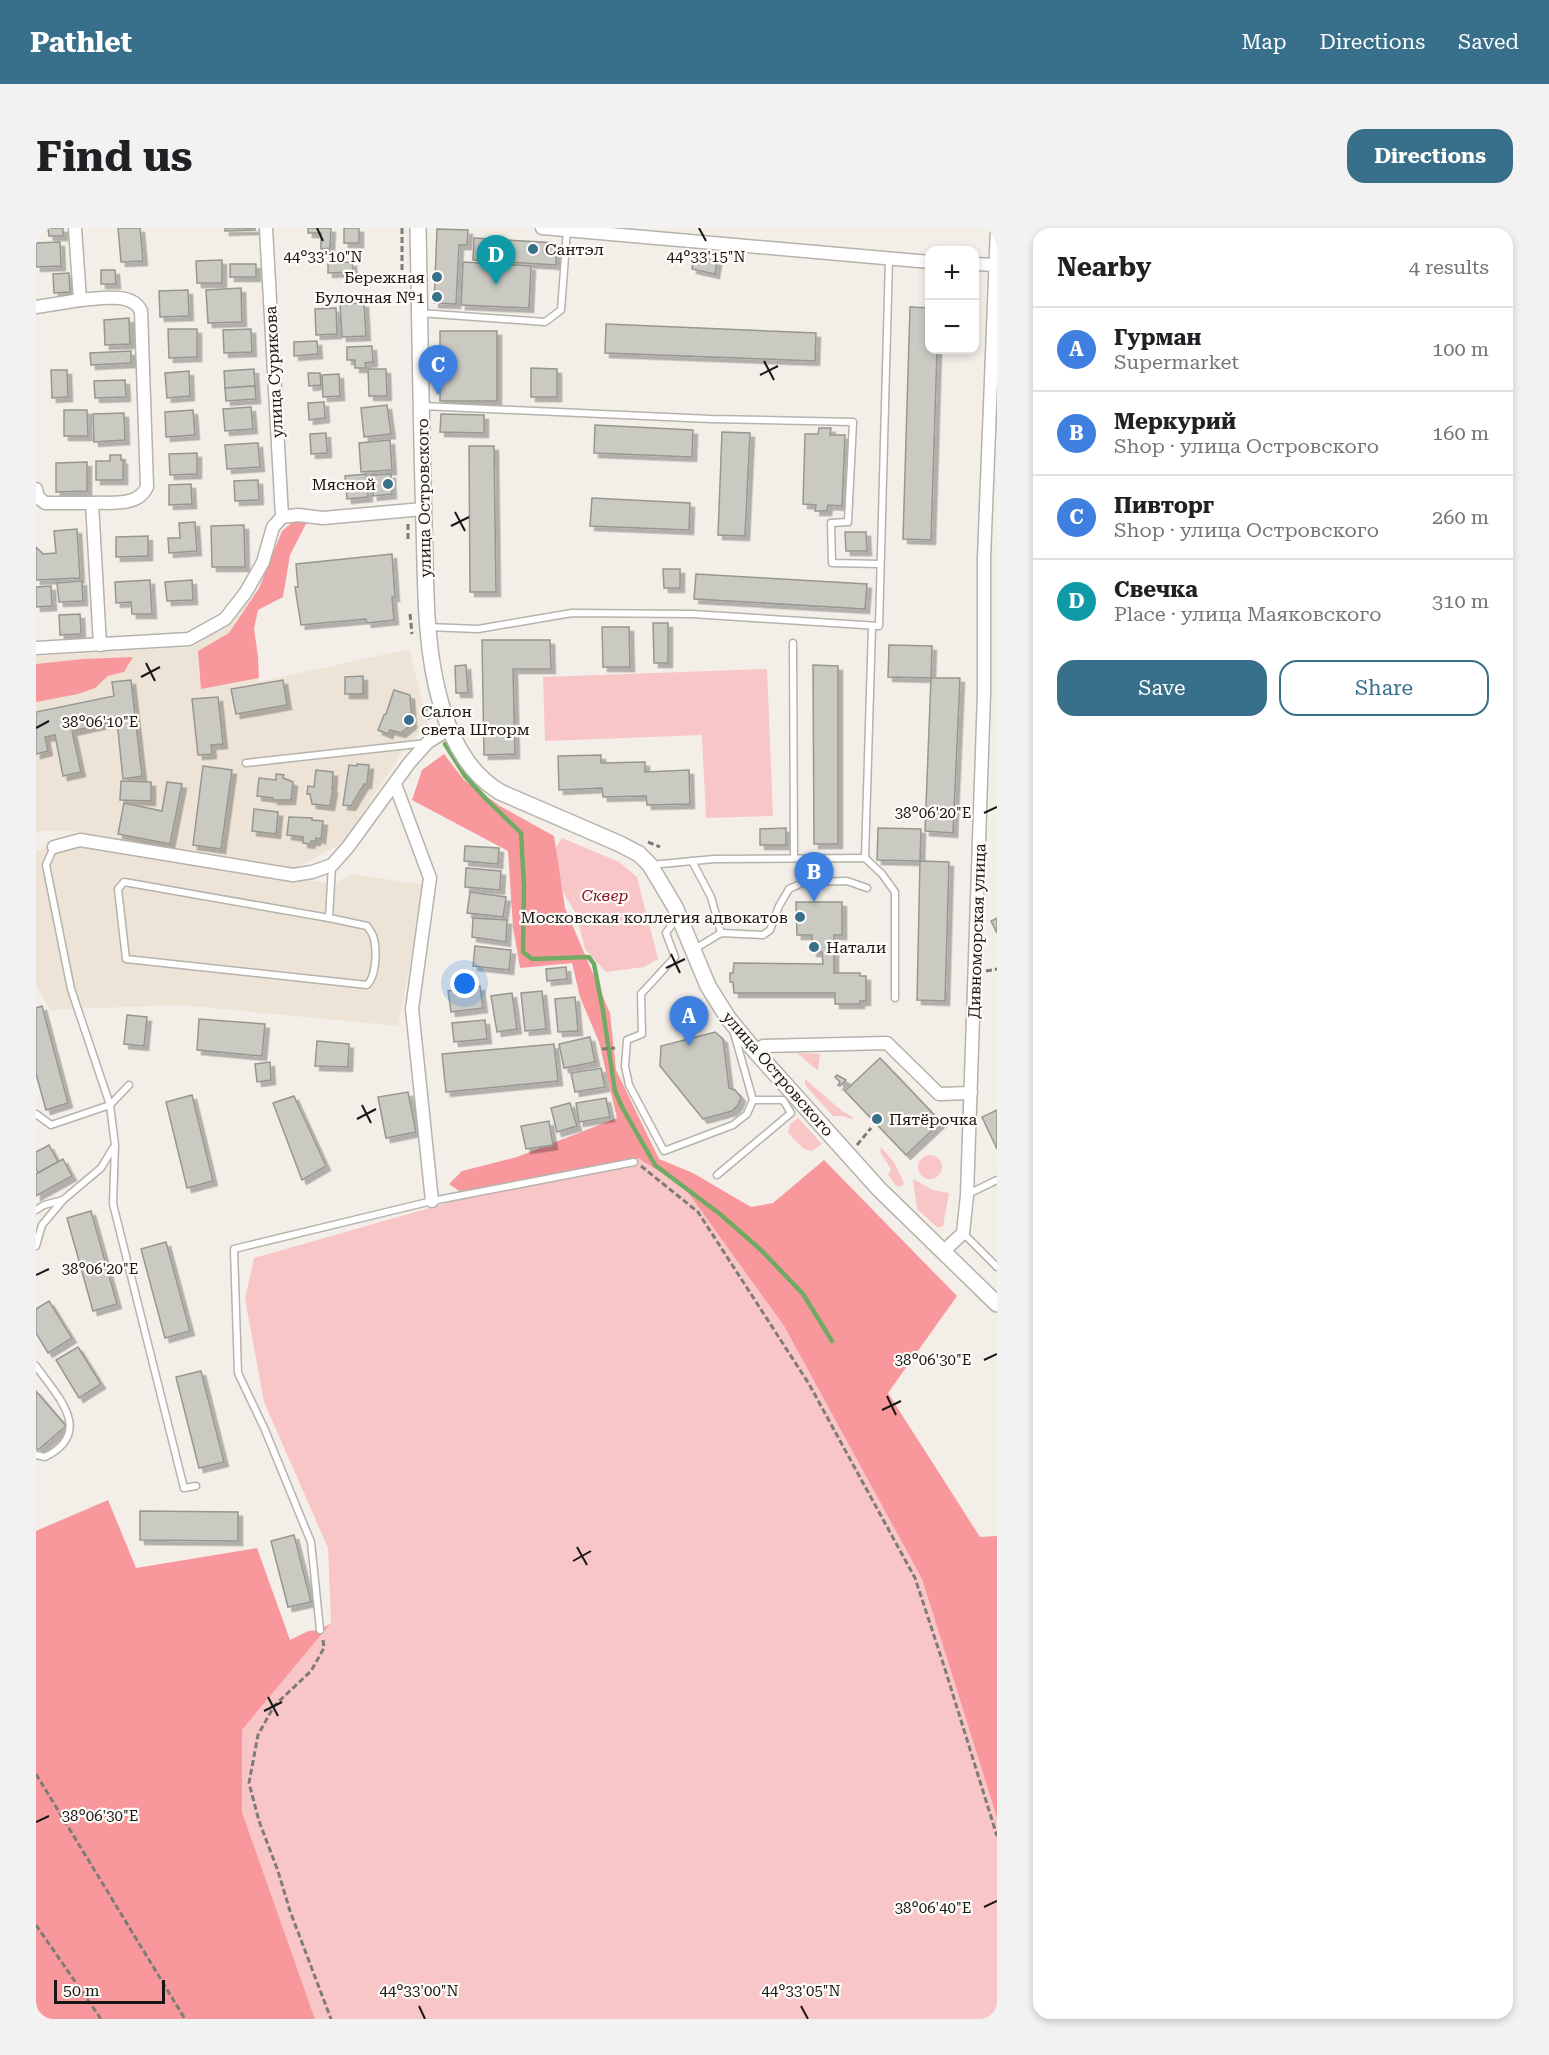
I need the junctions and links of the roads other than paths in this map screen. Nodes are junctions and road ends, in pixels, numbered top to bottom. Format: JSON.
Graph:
{"nodes":[{"id":1,"x":75,"y":228,"type":"edge"},
{"id":2,"x":266,"y":228,"type":"edge"},
{"id":3,"x":418,"y":228,"type":"edge"},
{"id":4,"x":542,"y":228,"type":"edge"},
{"id":5,"x":997,"y":228,"type":"edge"},
{"id":6,"x":567,"y":230,"type":"junction"},
{"id":7,"x":889,"y":259,"type":"junction"},
{"id":8,"x":925,"y":262,"type":"edge"},
{"id":9,"x":979,"y":264,"type":"edge"},
{"id":10,"x":995,"y":266,"type":"junction"},
{"id":11,"x":80,"y":300,"type":"junction"},
{"id":12,"x":36,"y":307,"type":"edge"},
{"id":13,"x":420,"y":312,"type":"junction"},
{"id":14,"x":422,"y":406,"type":"junction"},
{"id":15,"x":36,"y":489,"type":"edge"},
{"id":16,"x":92,"y":503,"type":"junction"},
{"id":17,"x":423,"y":509,"type":"junction"},
{"id":18,"x":282,"y":517,"type":"junction"},
{"id":19,"x":880,"y":564,"type":"junction"},
{"id":20,"x":872,"y":626,"type":"junction"},
{"id":21,"x":428,"y":627,"type":"junction"},
{"id":22,"x":793,"y":643,"type":"dead end"},
{"id":23,"x":100,"y":645,"type":"junction"},
{"id":24,"x":36,"y":648,"type":"edge"},
{"id":25,"x":449,"y":729,"type":"junction"},
{"id":26,"x":428,"y":742,"type":"junction"},
{"id":27,"x":246,"y":763,"type":"dead end"},
{"id":28,"x":395,"y":784,"type":"junction"},
{"id":29,"x":54,"y":847,"type":"joint"},
{"id":30,"x":794,"y":858,"type":"junction"},
{"id":31,"x":866,"y":858,"type":"junction"},
{"id":32,"x":692,"y":861,"type":"junction"},
{"id":33,"x":332,"y":865,"type":"junction"},
{"id":34,"x":650,"y":865,"type":"junction"},
{"id":35,"x":867,"y":888,"type":"dead end"},
{"id":36,"x":678,"y":915,"type":"junction"},
{"id":37,"x":329,"y":918,"type":"junction"},
{"id":38,"x":721,"y":933,"type":"junction"},
{"id":39,"x":692,"y":951,"type":"junction"},
{"id":40,"x":895,"y":998,"type":"dead end"},
{"id":41,"x":731,"y":1021,"type":"junction"},
{"id":42,"x":756,"y":1052,"type":"junction"},
{"id":43,"x":129,"y":1084,"type":"dead end"},
{"id":44,"x":971,"y":1093,"type":"junction"},
{"id":45,"x":753,"y":1100,"type":"junction"},
{"id":46,"x":792,"y":1102,"type":"junction"},
{"id":47,"x":110,"y":1105,"type":"junction"},
{"id":48,"x":36,"y":1114,"type":"edge"},
{"id":49,"x":115,"y":1145,"type":"junction"},
{"id":50,"x":634,"y":1162,"type":"road end"},
{"id":51,"x":717,"y":1175,"type":"dead end"},
{"id":52,"x":997,"y":1180,"type":"edge"},
{"id":53,"x":967,"y":1195,"type":"junction"},
{"id":54,"x":63,"y":1200,"type":"junction"},
{"id":55,"x":432,"y":1201,"type":"junction"},
{"id":56,"x":36,"y":1210,"type":"edge"},
{"id":57,"x":963,"y":1233,"type":"junction"},
{"id":58,"x":36,"y":1246,"type":"edge"},
{"id":59,"x":944,"y":1251,"type":"junction"},
{"id":60,"x":997,"y":1267,"type":"edge"},
{"id":61,"x":997,"y":1304,"type":"edge"},
{"id":62,"x":36,"y":1366,"type":"edge"},
{"id":63,"x":36,"y":1455,"type":"edge"},
{"id":64,"x":196,"y":1486,"type":"dead end"},
{"id":65,"x":320,"y":1629,"type":"road end"}],
"edges":[{"from":1,"to":11,"type":"street"},
{"from":2,"to":18,"type":"street","name":"улица Сурикова"},
{"from":3,"to":13,"type":"street","name":"улица Островского"},
{"from":4,"to":6,"type":"street"},
{"from":5,"to":10,"type":"street","name":"Дивноморская улица"},
{"from":6,"to":7,"type":"street"},
{"from":6,"to":13,"type":"lane"},
{"from":7,"to":8,"type":"street"},
{"from":7,"to":19,"type":"lane"},
{"from":9,"to":10,"type":"street"},
{"from":10,"to":44,"type":"street","name":"Дивноморская улица"},
{"from":11,"to":12,"type":"street"},
{"from":11,"to":16,"type":"street"},
{"from":13,"to":14,"type":"street","name":"улица Островского"},
{"from":14,"to":17,"type":"street","name":"улица Островского"},
{"from":14,"to":19,"type":"lane"},
{"from":15,"to":16,"type":"street"},
{"from":16,"to":23,"type":"street"},
{"from":17,"to":18,"type":"street"},
{"from":17,"to":21,"type":"street","name":"улица Островского"},
{"from":18,"to":23,"type":"street"},
{"from":19,"to":20,"type":"lane"},
{"from":20,"to":21,"type":"lane"},
{"from":20,"to":31,"type":"lane"},
{"from":21,"to":25,"type":"street","name":"улица Островского"},
{"from":22,"to":30,"type":"lane"},
{"from":23,"to":24,"type":"street"},
{"from":25,"to":26,"type":"street"},
{"from":25,"to":34,"type":"street","name":"улица Островского"},
{"from":26,"to":27,"type":"lane"},
{"from":26,"to":28,"type":"street"},
{"from":28,"to":33,"type":"street"},
{"from":28,"to":55,"type":"street"},
{"from":29,"to":33,"type":"street"},
{"from":29,"to":47,"type":"lane"},
{"from":30,"to":31,"type":"lane"},
{"from":30,"to":32,"type":"lane"},
{"from":31,"to":40,"type":"lane"},
{"from":32,"to":34,"type":"lane"},
{"from":32,"to":38,"type":"lane"},
{"from":33,"to":37,"type":"lane"},
{"from":34,"to":36,"type":"street","name":"улица Островского"},
{"from":35,"to":38,"type":"lane"},
{"from":36,"to":39,"type":"street","name":"улица Островского"},
{"from":36,"to":45,"type":"lane"},
{"from":37,"to":37,"type":"lane"},
{"from":38,"to":39,"type":"lane"},
{"from":39,"to":41,"type":"street","name":"улица Островского"},
{"from":41,"to":42,"type":"street","name":"улица Островского"},
{"from":41,"to":45,"type":"lane"},
{"from":42,"to":44,"type":"street"},
{"from":42,"to":46,"type":"street","name":"улица Островского"},
{"from":43,"to":47,"type":"lane"},
{"from":44,"to":53,"type":"street","name":"Дивноморская улица"},
{"from":45,"to":46,"type":"lane"},
{"from":46,"to":51,"type":"lane"},
{"from":46,"to":59,"type":"street","name":"улица Островского"},
{"from":47,"to":48,"type":"lane"},
{"from":47,"to":49,"type":"lane"},
{"from":49,"to":54,"type":"lane"},
{"from":49,"to":64,"type":"lane"},
{"from":50,"to":55,"type":"lane"},
{"from":52,"to":53,"type":"lane"},
{"from":53,"to":57,"type":"street","name":"Дивноморская улица"},
{"from":54,"to":56,"type":"lane"},
{"from":54,"to":58,"type":"lane"},
{"from":55,"to":65,"type":"lane"},
{"from":57,"to":59,"type":"street"},
{"from":57,"to":60,"type":"lane"},
{"from":59,"to":61,"type":"street","name":"улица Островского"},
{"from":62,"to":63,"type":"lane"}]}
